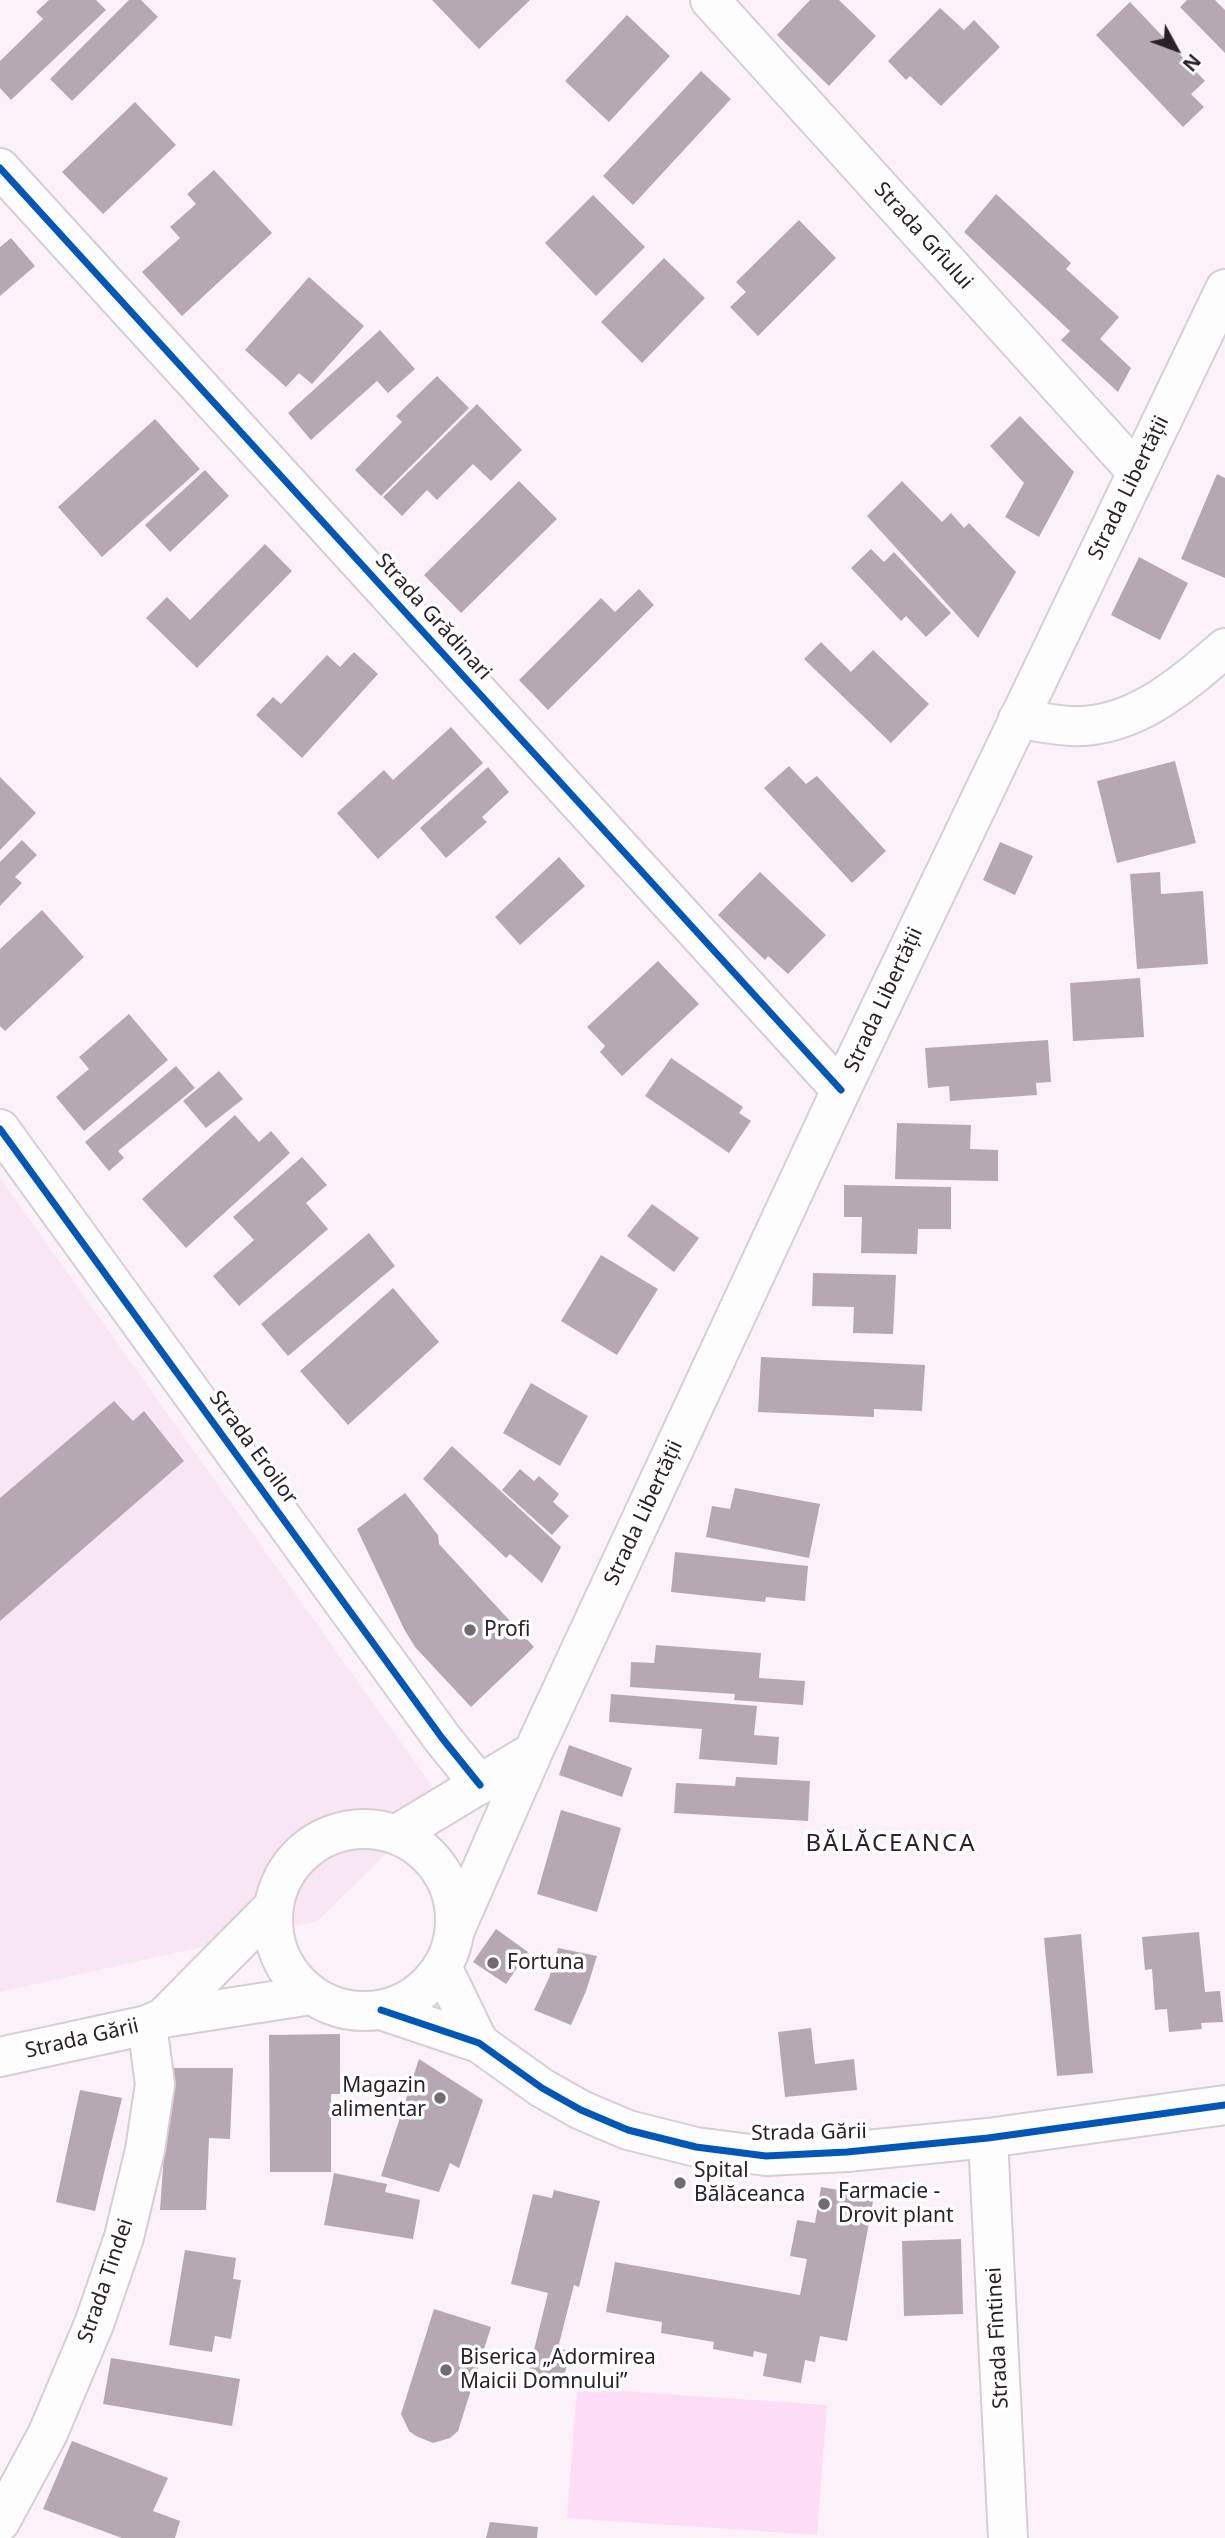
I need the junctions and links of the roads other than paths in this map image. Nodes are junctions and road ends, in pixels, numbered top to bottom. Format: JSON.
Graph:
{"nodes":[{"id":1,"x":710,"y":0,"type":"edge"},
{"id":2,"x":0,"y":168,"type":"edge"},
{"id":3,"x":1225,"y":289,"type":"edge"},
{"id":4,"x":1136,"y":471,"type":"junction"},
{"id":5,"x":1225,"y":648,"type":"edge"},
{"id":6,"x":1018,"y":719,"type":"junction"},
{"id":7,"x":841,"y":1090,"type":"junction"},
{"id":8,"x":0,"y":1129,"type":"edge"},
{"id":9,"x":533,"y":1752,"type":"junction"},
{"id":10,"x":480,"y":1785,"type":"junction"},
{"id":11,"x":397,"y":1835,"type":"junction"},
{"id":12,"x":273,"y":1907,"type":"junction"},
{"id":13,"x":455,"y":1930,"type":"junction"},
{"id":14,"x":442,"y":1967,"type":"junction"},
{"id":15,"x":312,"y":1995,"type":"junction"},
{"id":16,"x":381,"y":2010,"type":"junction"},
{"id":17,"x":155,"y":2021,"type":"junction"},
{"id":18,"x":479,"y":2043,"type":"junction"},
{"id":19,"x":0,"y":2057,"type":"edge"},
{"id":20,"x":1225,"y":2105,"type":"edge"},
{"id":21,"x":988,"y":2138,"type":"junction"},
{"id":22,"x":0,"y":2522,"type":"edge"},
{"id":23,"x":1008,"y":2538,"type":"edge"}],
"edges":[{"from":1,"to":4,"type":"street","name":"Strada Grîului"},
{"from":2,"to":7,"type":"street","name":"Strada Grădinari"},
{"from":3,"to":4,"type":"street","name":"Strada Libertății"},
{"from":4,"to":6,"type":"street","name":"Strada Libertății"},
{"from":5,"to":6,"type":"street"},
{"from":6,"to":7,"type":"street","name":"Strada Libertății"},
{"from":7,"to":9,"type":"street","name":"Strada Libertății"},
{"from":8,"to":10,"type":"street","name":"Strada Eroilor"},
{"from":9,"to":10,"type":"street"},
{"from":9,"to":13,"type":"street","name":"Strada Libertății"},
{"from":10,"to":11,"type":"street"},
{"from":11,"to":12,"type":"street","name":"Strada Libertății"},
{"from":11,"to":13,"type":"street","name":"Strada Libertății"},
{"from":12,"to":15,"type":"street"},
{"from":12,"to":17,"type":"street","name":"Strada Gării"},
{"from":13,"to":14,"type":"street","name":"Strada Libertății"},
{"from":14,"to":16,"type":"street","name":"Strada Libertății"},
{"from":14,"to":18,"type":"street","name":"Strada Gării"},
{"from":15,"to":16,"type":"street","name":"Strada Libertății"},
{"from":15,"to":17,"type":"street","name":"Strada Gării"},
{"from":16,"to":18,"type":"street","name":"Strada Gării"},
{"from":17,"to":19,"type":"street","name":"Strada Gării"},
{"from":17,"to":22,"type":"street","name":"Strada Tindei"},
{"from":18,"to":21,"type":"street","name":"Strada Gării"},
{"from":20,"to":21,"type":"street","name":"Strada Gării"},
{"from":21,"to":23,"type":"street","name":"Strada Fîntinei"}]}
